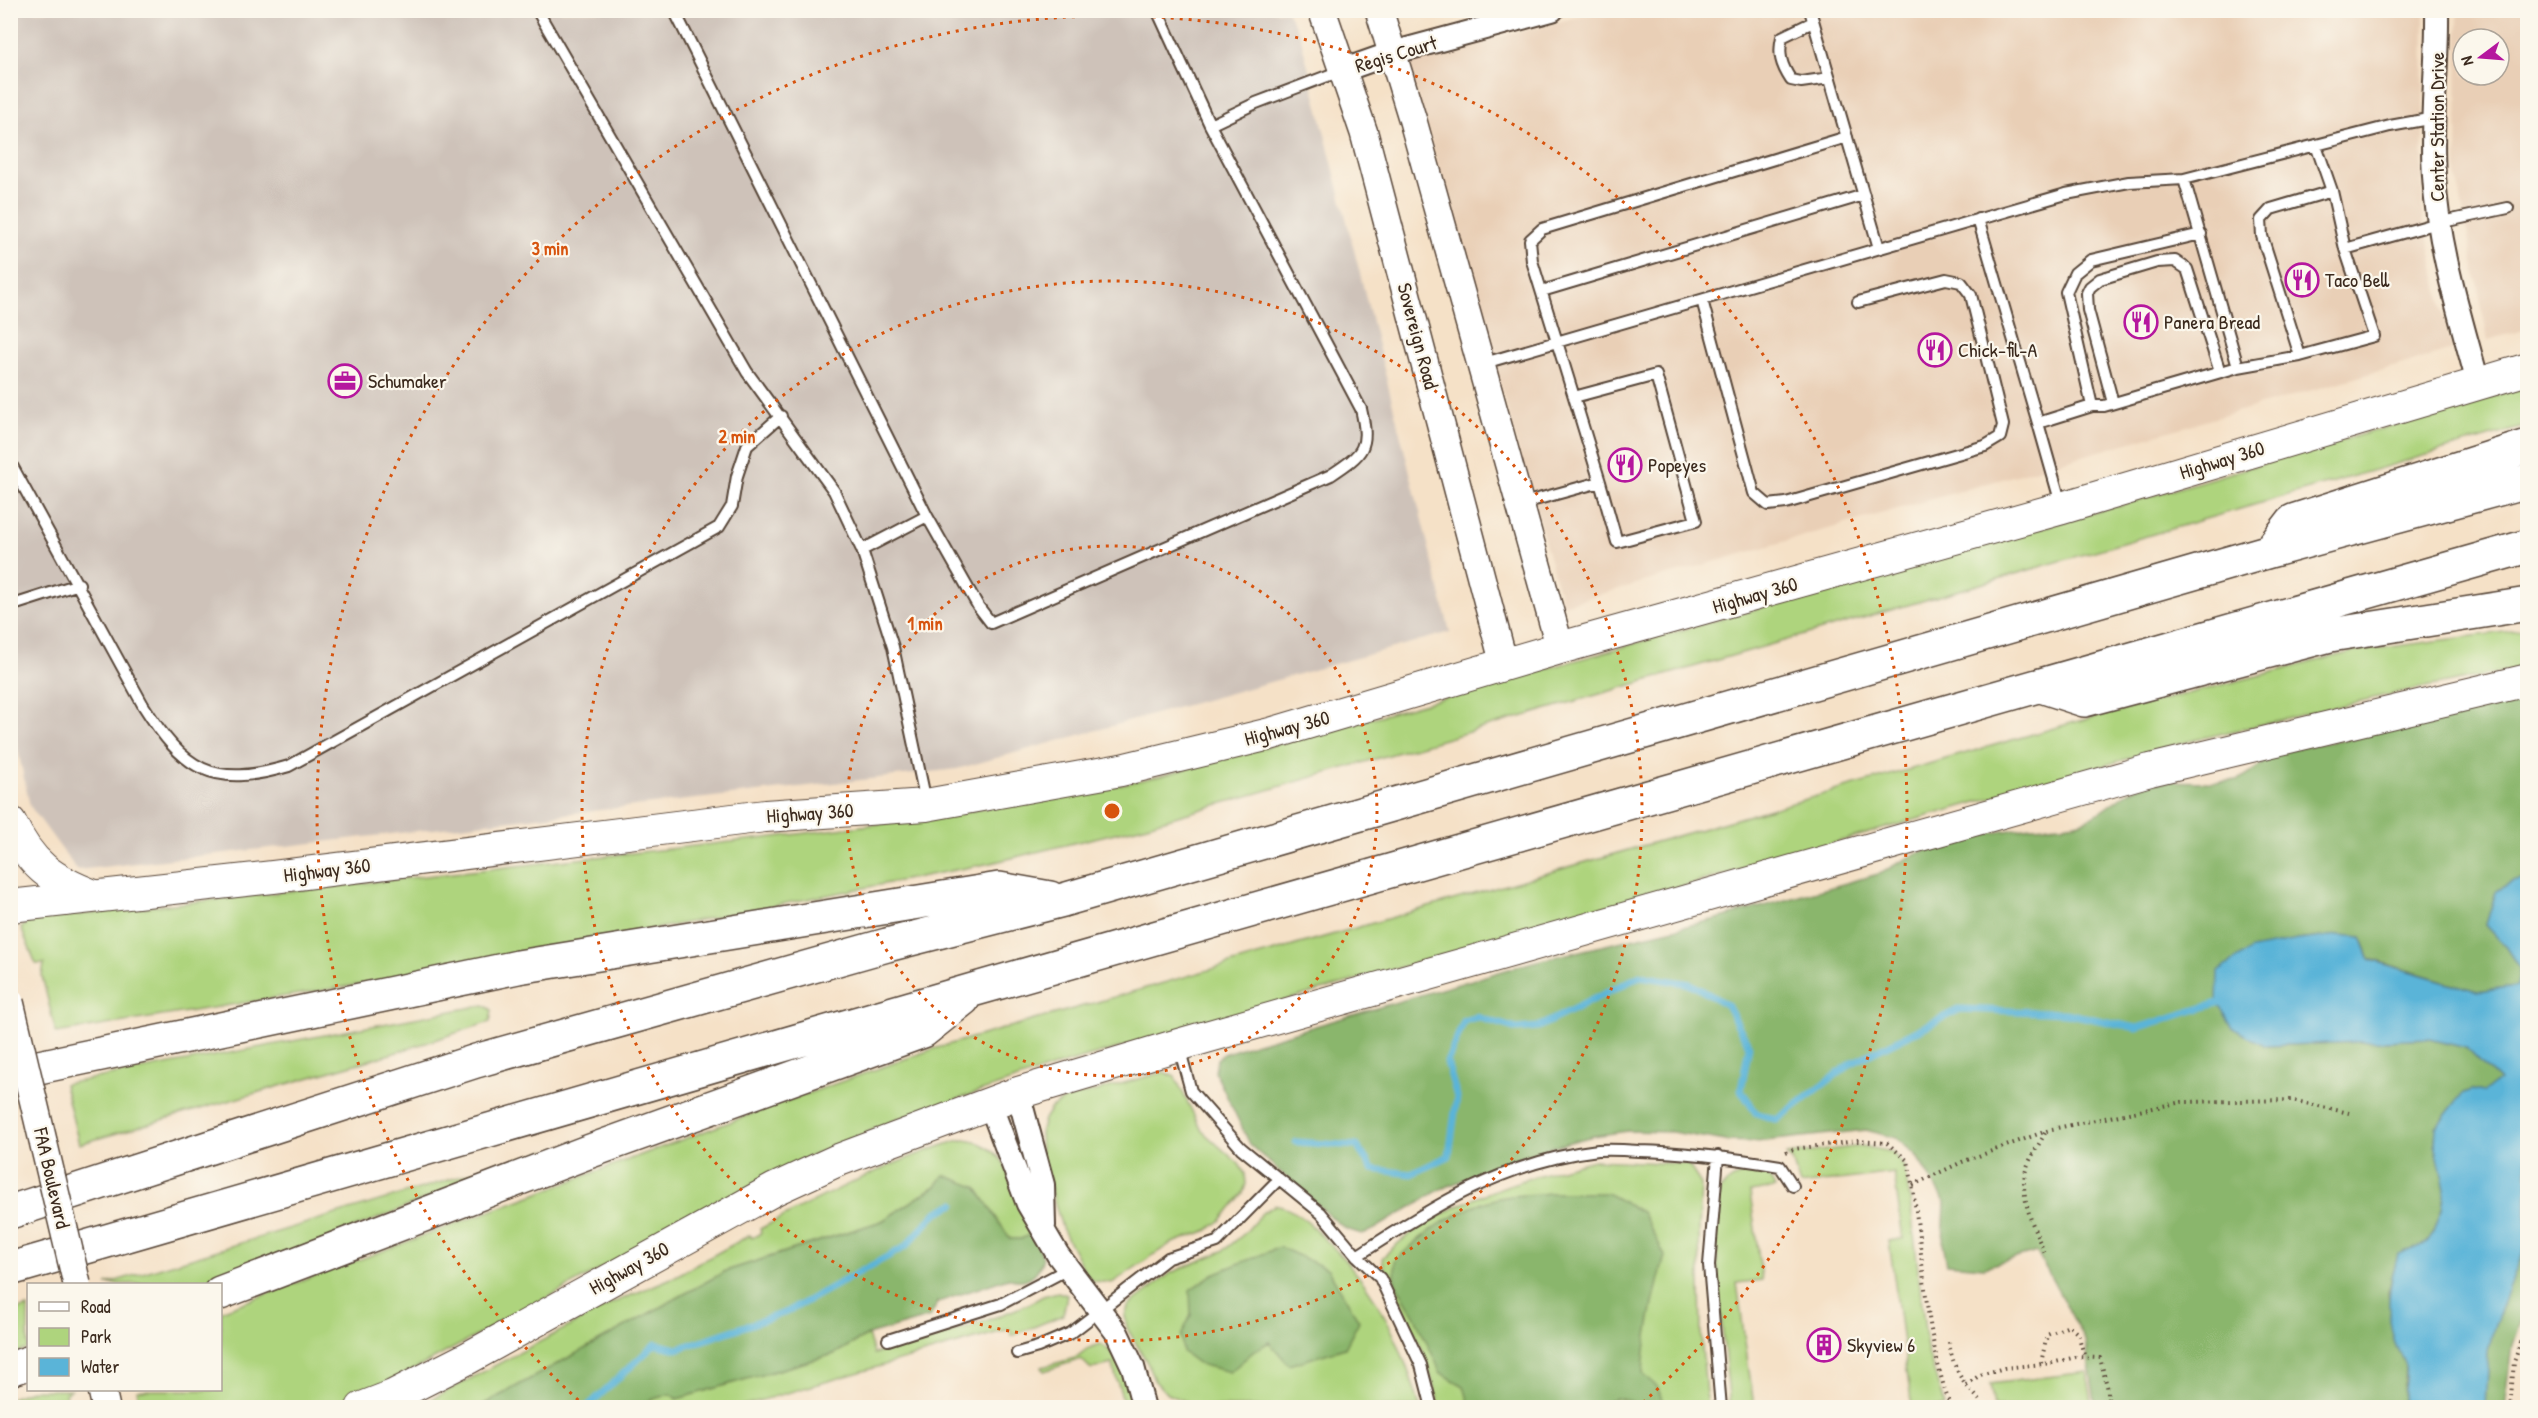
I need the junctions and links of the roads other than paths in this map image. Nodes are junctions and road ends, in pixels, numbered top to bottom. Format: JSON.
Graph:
{"nodes":[{"id":1,"x":537,"y":10,"type":"edge"},
{"id":2,"x":674,"y":10,"type":"edge"},
{"id":3,"x":1157,"y":10,"type":"edge"},
{"id":4,"x":1322,"y":10,"type":"edge"},
{"id":5,"x":1378,"y":10,"type":"edge"},
{"id":6,"x":1552,"y":10,"type":"edge"},
{"id":7,"x":1810,"y":10,"type":"edge"},
{"id":8,"x":2437,"y":10,"type":"edge"},
{"id":9,"x":1814,"y":22,"type":"junction"},
{"id":10,"x":1392,"y":53,"type":"junction"},
{"id":11,"x":1344,"y":70,"type":"junction"},
{"id":12,"x":1830,"y":78,"type":"junction"},
{"id":13,"x":2434,"y":118,"type":"junction"},
{"id":14,"x":1210,"y":125,"type":"junction"},
{"id":15,"x":1847,"y":137,"type":"junction"},
{"id":16,"x":2316,"y":145,"type":"junction"},
{"id":17,"x":2184,"y":179,"type":"junction"},
{"id":18,"x":2332,"y":191,"type":"junction"},
{"id":19,"x":1864,"y":195,"type":"junction"},
{"id":20,"x":2508,"y":208,"type":"dead end"},
{"id":21,"x":1978,"y":219,"type":"junction"},
{"id":22,"x":2438,"y":223,"type":"junction"},
{"id":23,"x":2201,"y":234,"type":"junction"},
{"id":24,"x":1880,"y":248,"type":"junction"},
{"id":25,"x":2345,"y":249,"type":"junction"},
{"id":26,"x":1542,"y":291,"type":"junction"},
{"id":27,"x":1702,"y":300,"type":"junction"},
{"id":28,"x":1858,"y":302,"type":"dead end"},
{"id":29,"x":1558,"y":341,"type":"junction"},
{"id":30,"x":2300,"y":356,"type":"junction"},
{"id":31,"x":1481,"y":364,"type":"junction"},
{"id":32,"x":2238,"y":367,"type":"junction"},
{"id":33,"x":2528,"y":369,"type":"edge"},
{"id":34,"x":2220,"y":372,"type":"junction"},
{"id":35,"x":2478,"y":383,"type":"junction"},
{"id":36,"x":1574,"y":398,"type":"junction"},
{"id":37,"x":2113,"y":403,"type":"junction"},
{"id":38,"x":2092,"y":406,"type":"junction"},
{"id":39,"x":781,"y":416,"type":"junction"},
{"id":40,"x":2038,"y":423,"type":"junction"},
{"id":41,"x":2528,"y":446,"type":"edge"},
{"id":42,"x":10,"y":462,"type":"edge"},
{"id":43,"x":2528,"y":481,"type":"edge"},
{"id":44,"x":1600,"y":482,"type":"junction"},
{"id":45,"x":1520,"y":504,"type":"junction"},
{"id":46,"x":2062,"y":508,"type":"junction"},
{"id":47,"x":927,"y":516,"type":"junction"},
{"id":48,"x":2528,"y":546,"type":"edge"},
{"id":49,"x":862,"y":550,"type":"junction"},
{"id":50,"x":2271,"y":551,"type":"junction"},
{"id":51,"x":79,"y":584,"type":"junction"},
{"id":52,"x":2528,"y":604,"type":"edge"},
{"id":53,"x":10,"y":606,"type":"edge"},
{"id":54,"x":1560,"y":648,"type":"junction"},
{"id":55,"x":1504,"y":664,"type":"junction"},
{"id":56,"x":2528,"y":680,"type":"edge"},
{"id":57,"x":2041,"y":686,"type":"junction"},
{"id":58,"x":926,"y":805,"type":"junction"},
{"id":59,"x":10,"y":822,"type":"edge"},
{"id":60,"x":95,"y":896,"type":"junction"},
{"id":61,"x":1063,"y":900,"type":"junction"},
{"id":62,"x":10,"y":906,"type":"edge"},
{"id":63,"x":976,"y":989,"type":"junction"},
{"id":64,"x":10,"y":1002,"type":"edge"},
{"id":65,"x":1178,"y":1044,"type":"junction"},
{"id":66,"x":10,"y":1073,"type":"edge"},
{"id":67,"x":1004,"y":1098,"type":"junction"},
{"id":68,"x":1718,"y":1156,"type":"junction"},
{"id":69,"x":1279,"y":1179,"type":"junction"},
{"id":70,"x":1793,"y":1186,"type":"dead end"},
{"id":71,"x":17,"y":1208,"type":"edge"},
{"id":72,"x":1358,"y":1256,"type":"junction"},
{"id":73,"x":10,"y":1269,"type":"edge"},
{"id":74,"x":1068,"y":1269,"type":"junction"},
{"id":75,"x":77,"y":1283,"type":"edge"},
{"id":76,"x":222,"y":1292,"type":"edge"},
{"id":77,"x":1099,"y":1310,"type":"junction"},
{"id":78,"x":888,"y":1340,"type":"dead end"},
{"id":79,"x":1017,"y":1353,"type":"dead end"},
{"id":80,"x":27,"y":1363,"type":"edge"},
{"id":81,"x":10,"y":1370,"type":"edge"},
{"id":82,"x":102,"y":1391,"type":"edge"},
{"id":83,"x":395,"y":1402,"type":"edge"},
{"id":84,"x":106,"y":1407,"type":"edge"},
{"id":85,"x":362,"y":1407,"type":"edge"},
{"id":86,"x":1144,"y":1407,"type":"edge"},
{"id":87,"x":1432,"y":1407,"type":"edge"},
{"id":88,"x":1721,"y":1407,"type":"edge"}],
"edges":[{"from":1,"to":39,"type":"lane"},
{"from":2,"to":47,"type":"lane"},
{"from":3,"to":14,"type":"lane"},
{"from":4,"to":11,"type":"street","name":"Sovereign Road"},
{"from":5,"to":10,"type":"street"},
{"from":6,"to":10,"type":"street","name":"Regis Court"},
{"from":7,"to":9,"type":"lane"},
{"from":8,"to":13,"type":"street","name":"Center Station Drive"},
{"from":9,"to":12,"type":"lane"},
{"from":9,"to":12,"type":"lane"},
{"from":10,"to":11,"type":"street","name":"Regis Court"},
{"from":10,"to":31,"type":"street"},
{"from":11,"to":14,"type":"lane"},
{"from":11,"to":55,"type":"street","name":"Sovereign Road"},
{"from":12,"to":15,"type":"lane"},
{"from":13,"to":16,"type":"lane"},
{"from":13,"to":22,"type":"street","name":"Center Station Drive"},
{"from":14,"to":47,"type":"lane"},
{"from":15,"to":19,"type":"lane"},
{"from":15,"to":26,"type":"lane"},
{"from":16,"to":17,"type":"lane"},
{"from":16,"to":18,"type":"lane"},
{"from":17,"to":21,"type":"lane"},
{"from":17,"to":23,"type":"lane"},
{"from":18,"to":25,"type":"lane"},
{"from":18,"to":30,"type":"lane"},
{"from":19,"to":24,"type":"lane"},
{"from":19,"to":26,"type":"lane"},
{"from":20,"to":22,"type":"lane"},
{"from":21,"to":24,"type":"lane"},
{"from":21,"to":40,"type":"lane"},
{"from":22,"to":25,"type":"lane"},
{"from":22,"to":35,"type":"street","name":"Center Station Drive"},
{"from":23,"to":32,"type":"lane"},
{"from":23,"to":38,"type":"lane"},
{"from":24,"to":27,"type":"lane"},
{"from":25,"to":30,"type":"lane"},
{"from":26,"to":29,"type":"lane"},
{"from":27,"to":28,"type":"lane"},
{"from":27,"to":29,"type":"lane"},
{"from":29,"to":31,"type":"lane"},
{"from":29,"to":36,"type":"lane"},
{"from":30,"to":32,"type":"lane"},
{"from":31,"to":45,"type":"street"},
{"from":32,"to":34,"type":"lane"},
{"from":33,"to":35,"type":"main road","name":"Highway 360"},
{"from":34,"to":37,"type":"lane"},
{"from":34,"to":37,"type":"lane"},
{"from":35,"to":46,"type":"main road","name":"Highway 360"},
{"from":36,"to":44,"type":"lane"},
{"from":36,"to":44,"type":"lane"},
{"from":37,"to":38,"type":"lane"},
{"from":38,"to":40,"type":"lane"},
{"from":39,"to":49,"type":"lane"},
{"from":39,"to":51,"type":"lane"},
{"from":40,"to":46,"type":"lane"},
{"from":41,"to":50,"type":"highway"},
{"from":42,"to":51,"type":"lane"},
{"from":43,"to":50,"type":"highway"},
{"from":44,"to":45,"type":"lane"},
{"from":45,"to":54,"type":"street"},
{"from":46,"to":54,"type":"main road","name":"Highway 360"},
{"from":47,"to":49,"type":"lane"},
{"from":48,"to":57,"type":"highway"},
{"from":49,"to":58,"type":"lane"},
{"from":50,"to":61,"type":"highway"},
{"from":51,"to":53,"type":"lane"},
{"from":52,"to":57,"type":"highway"},
{"from":54,"to":55,"type":"main road","name":"Highway 360"},
{"from":55,"to":58,"type":"main road","name":"Highway 360"},
{"from":56,"to":65,"type":"main road","name":"Highway 360"},
{"from":57,"to":63,"type":"highway"},
{"from":58,"to":60,"type":"main road","name":"Highway 360"},
{"from":59,"to":60,"type":"main road"},
{"from":60,"to":62,"type":"main road","name":"Highway 360"},
{"from":61,"to":66,"type":"highway"},
{"from":61,"to":71,"type":"highway"},
{"from":63,"to":73,"type":"highway"},
{"from":63,"to":76,"type":"highway"},
{"from":64,"to":75,"type":"street","name":"FAA Boulevard","bridge":true},
{"from":65,"to":67,"type":"main road","name":"Highway 360"},
{"from":65,"to":69,"type":"lane"},
{"from":67,"to":74,"type":"street"},
{"from":67,"to":83,"type":"main road","name":"Highway 360"},
{"from":68,"to":70,"type":"lane"},
{"from":68,"to":72,"type":"lane"},
{"from":68,"to":88,"type":"lane"},
{"from":69,"to":72,"type":"lane"},
{"from":69,"to":77,"type":"lane"},
{"from":72,"to":87,"type":"lane"},
{"from":74,"to":77,"type":"street"},
{"from":74,"to":78,"type":"lane"},
{"from":77,"to":79,"type":"lane"},
{"from":77,"to":86,"type":"street"},
{"from":80,"to":81,"type":"highway"},
{"from":82,"to":84,"type":"street"},
{"from":83,"to":85,"type":"main road","name":"Highway 360"}]}
